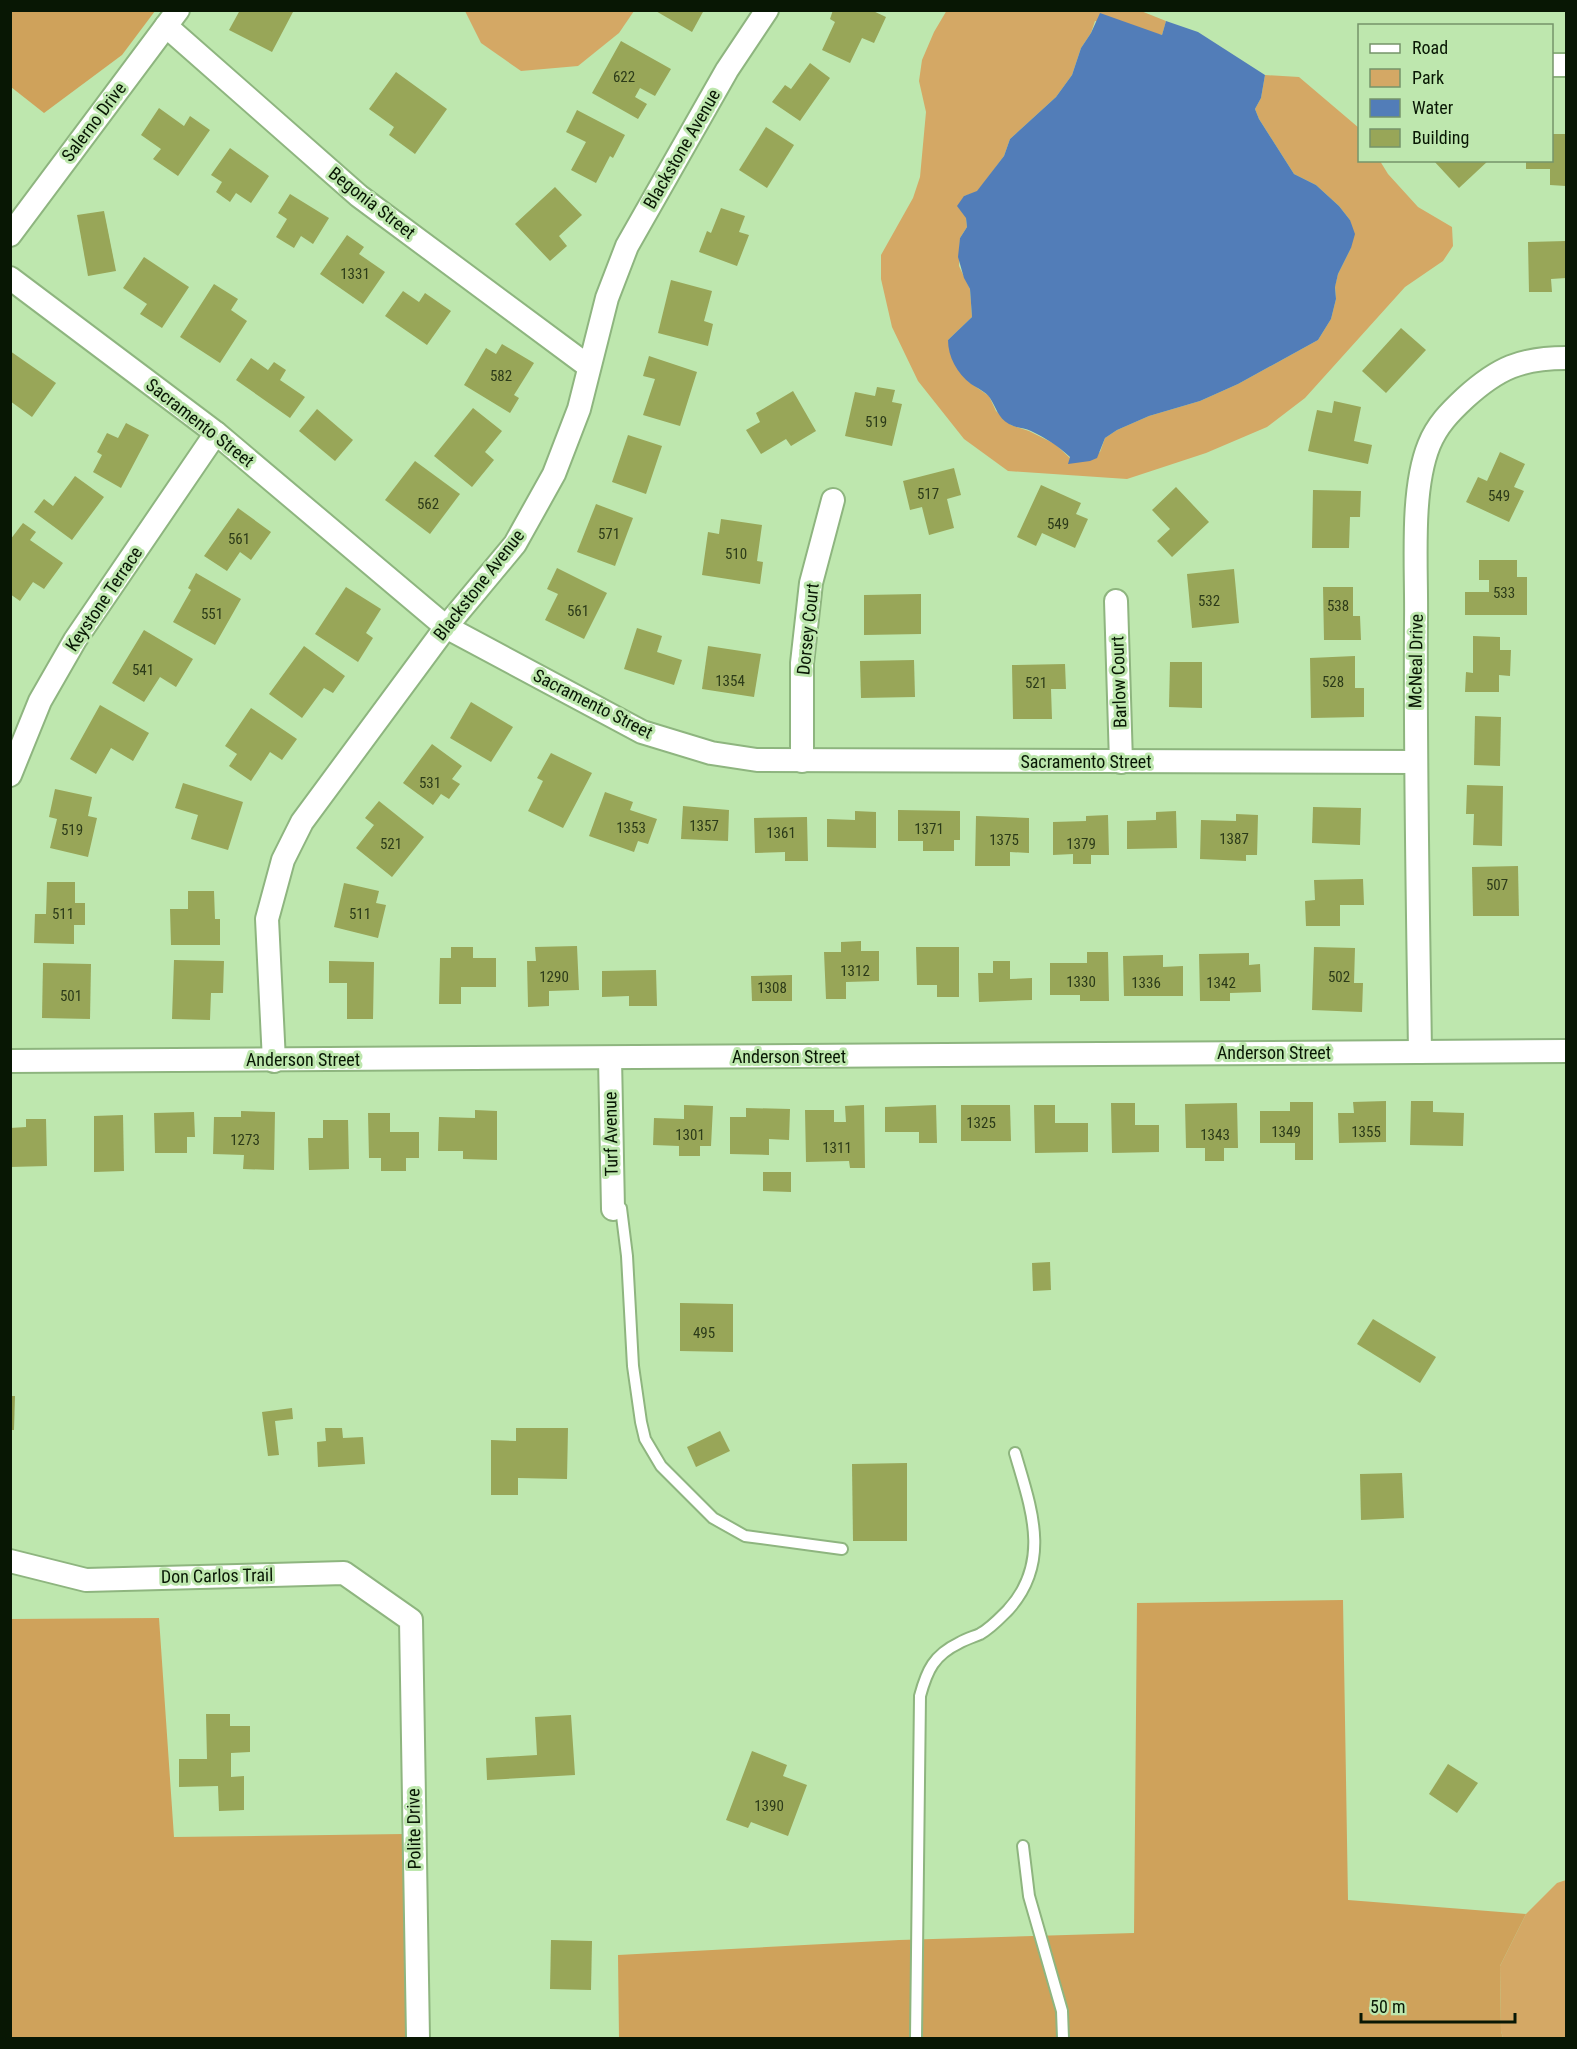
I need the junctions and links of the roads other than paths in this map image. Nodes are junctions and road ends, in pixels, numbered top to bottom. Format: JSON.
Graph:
{"nodes":[{"id":1,"x":767,"y":10,"type":"edge"},
{"id":2,"x":172,"y":18,"type":"edge"},
{"id":3,"x":10,"y":235,"type":"edge"},
{"id":4,"x":10,"y":278,"type":"edge"},
{"id":5,"x":1566,"y":357,"type":"edge"},
{"id":6,"x":588,"y":366,"type":"junction"},
{"id":7,"x":216,"y":433,"type":"junction"},
{"id":8,"x":834,"y":500,"type":"dead end"},
{"id":9,"x":1116,"y":601,"type":"dead end"},
{"id":10,"x":446,"y":627,"type":"junction"},
{"id":11,"x":802,"y":761,"type":"junction"},
{"id":12,"x":1121,"y":762,"type":"junction"},
{"id":13,"x":1415,"y":762,"type":"junction"},
{"id":14,"x":10,"y":775,"type":"edge"},
{"id":15,"x":1566,"y":1051,"type":"edge"},
{"id":16,"x":1420,"y":1052,"type":"junction"},
{"id":17,"x":610,"y":1058,"type":"junction"},
{"id":18,"x":274,"y":1060,"type":"junction"},
{"id":19,"x":10,"y":1061,"type":"edge"},
{"id":20,"x":612,"y":1205,"type":"joint"},
{"id":21,"x":1015,"y":1453,"type":"dead end"},
{"id":22,"x":842,"y":1549,"type":"dead end"},
{"id":23,"x":10,"y":1561,"type":"edge"},
{"id":24,"x":411,"y":1620,"type":"joint"},
{"id":25,"x":1023,"y":1846,"type":"dead end"},
{"id":26,"x":418,"y":2038,"type":"edge"},
{"id":27,"x":916,"y":2038,"type":"edge"},
{"id":28,"x":1063,"y":2038,"type":"edge"}],
"edges":[{"from":1,"to":6,"type":"street","name":"Blackstone Avenue"},
{"from":2,"to":3,"type":"street","name":"Salerno Drive"},
{"from":2,"to":6,"type":"street","name":"Begonia Street"},
{"from":4,"to":7,"type":"street","name":"Sacramento Street"},
{"from":5,"to":13,"type":"street","name":"McNeal Drive"},
{"from":6,"to":10,"type":"street","name":"Blackstone Avenue"},
{"from":7,"to":10,"type":"street","name":"Sacramento Street"},
{"from":7,"to":14,"type":"street","name":"Keystone Terrace"},
{"from":8,"to":11,"type":"street","name":"Dorsey Court"},
{"from":9,"to":12,"type":"street","name":"Barlow Court"},
{"from":10,"to":11,"type":"street","name":"Sacramento Street"},
{"from":10,"to":18,"type":"street","name":"Blackstone Avenue"},
{"from":11,"to":12,"type":"street","name":"Sacramento Street"},
{"from":12,"to":13,"type":"street","name":"Sacramento Street"},
{"from":13,"to":16,"type":"street","name":"McNeal Drive"},
{"from":15,"to":16,"type":"street","name":"Anderson Street"},
{"from":16,"to":17,"type":"street","name":"Anderson Street"},
{"from":17,"to":18,"type":"street","name":"Anderson Street"},
{"from":17,"to":20,"type":"street","name":"Turf Avenue"},
{"from":18,"to":19,"type":"street","name":"Anderson Street"},
{"from":20,"to":22,"type":"lane"},
{"from":21,"to":27,"type":"lane"},
{"from":23,"to":24,"type":"street","name":"Don Carlos Trail"},
{"from":24,"to":26,"type":"street","name":"Polite Drive"},
{"from":25,"to":28,"type":"lane"}]}
